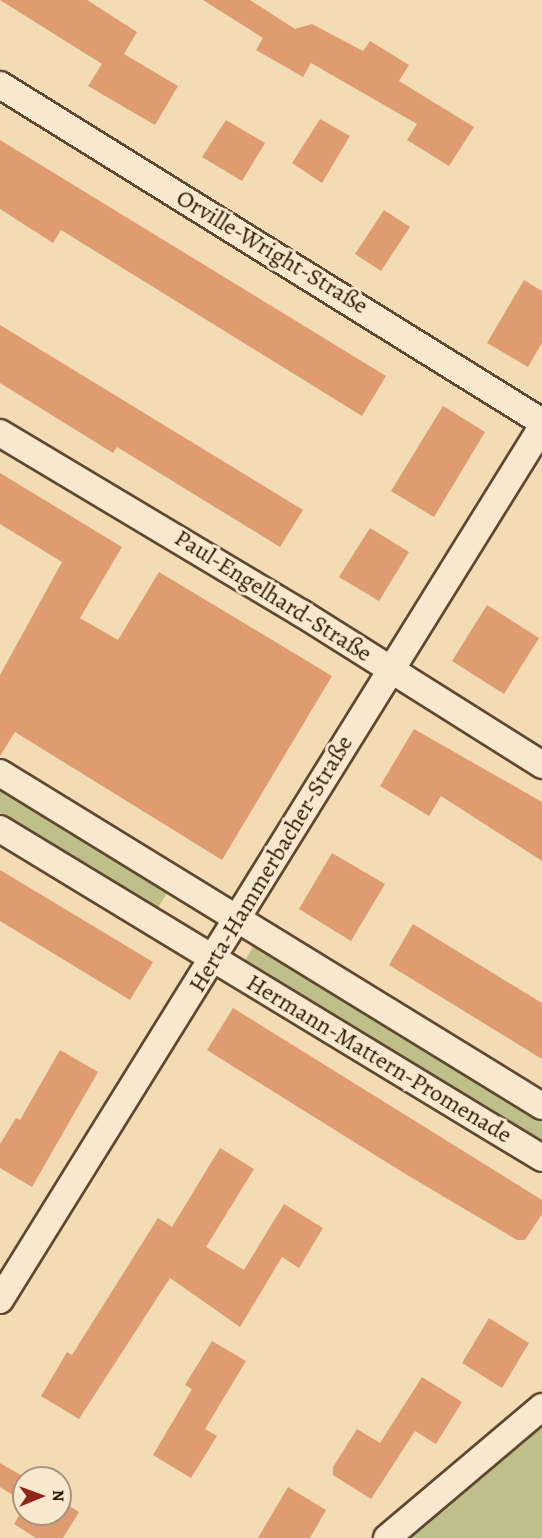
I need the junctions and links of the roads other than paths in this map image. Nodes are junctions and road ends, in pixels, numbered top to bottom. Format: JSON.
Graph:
{"nodes":[{"id":1,"x":0,"y":86,"type":"edge"},
{"id":2,"x":542,"y":422,"type":"edge"},
{"id":3,"x":542,"y":427,"type":"edge"},
{"id":4,"x":0,"y":433,"type":"edge"},
{"id":5,"x":389,"y":668,"type":"junction"},
{"id":6,"x":542,"y":765,"type":"edge"},
{"id":7,"x":0,"y":773,"type":"edge"},
{"id":8,"x":0,"y":829,"type":"edge"},
{"id":9,"x":238,"y":922,"type":"junction"},
{"id":10,"x":216,"y":959,"type":"junction"},
{"id":11,"x":542,"y":1106,"type":"edge"},
{"id":12,"x":542,"y":1158,"type":"edge"},
{"id":13,"x":0,"y":1300,"type":"edge"},
{"id":14,"x":542,"y":1407,"type":"edge"},
{"id":15,"x":387,"y":1538,"type":"edge"}],
"edges":[{"from":1,"to":2,"type":"street","name":"Orville-Wright-Straße"},
{"from":3,"to":5,"type":"street","name":"Herta-Hammerbacher-Straße"},
{"from":4,"to":5,"type":"street","name":"Paul-Engelhard-Straße"},
{"from":5,"to":6,"type":"street","name":"Paul-Engelhard-Straße"},
{"from":5,"to":9,"type":"street","name":"Herta-Hammerbacher-Straße"},
{"from":7,"to":9,"type":"street","name":"Hermann-Mattern-Promenade"},
{"from":8,"to":10,"type":"street","name":"Hermann-Mattern-Promenade"},
{"from":9,"to":10,"type":"street","name":"Herta-Hammerbacher-Straße"},
{"from":9,"to":11,"type":"street","name":"Hermann-Mattern-Promenade"},
{"from":10,"to":12,"type":"street","name":"Hermann-Mattern-Promenade"},
{"from":10,"to":13,"type":"street","name":"Herta-Hammerbacher-Straße"},
{"from":14,"to":15,"type":"street"}]}
